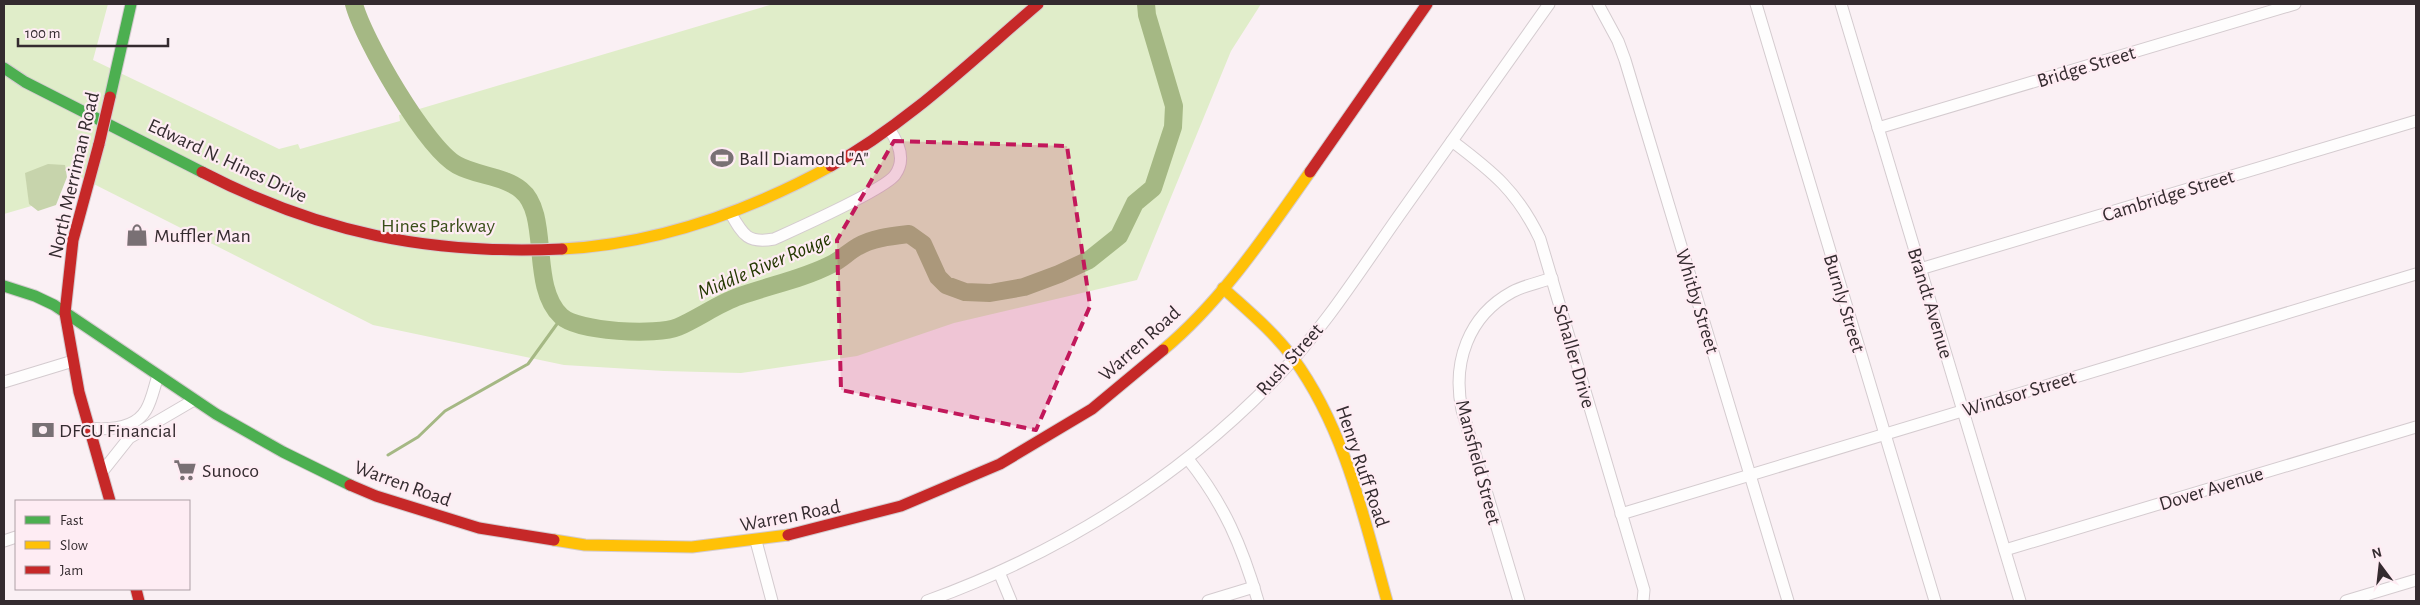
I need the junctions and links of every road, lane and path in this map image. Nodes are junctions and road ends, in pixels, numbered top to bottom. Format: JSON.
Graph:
{"nodes":[{"id":1,"x":132,"y":4,"type":"edge"},
{"id":2,"x":1038,"y":4,"type":"edge"},
{"id":3,"x":1427,"y":4,"type":"edge"},
{"id":4,"x":1550,"y":4,"type":"edge"},
{"id":5,"x":1598,"y":4,"type":"edge"},
{"id":6,"x":1756,"y":4,"type":"edge"},
{"id":7,"x":1841,"y":4,"type":"edge"},
{"id":8,"x":2294,"y":4,"type":"edge"},
{"id":9,"x":4,"y":68,"type":"edge"},
{"id":10,"x":2416,"y":121,"type":"edge"},
{"id":11,"x":1878,"y":128,"type":"junction"},
{"id":12,"x":889,"y":129,"type":"junction"},
{"id":13,"x":1452,"y":141,"type":"junction"},
{"id":14,"x":731,"y":214,"type":"junction"},
{"id":15,"x":1920,"y":269,"type":"junction"},
{"id":16,"x":2416,"y":274,"type":"edge"},
{"id":17,"x":1552,"y":278,"type":"junction"},
{"id":18,"x":4,"y":286,"type":"edge"},
{"id":19,"x":1223,"y":288,"type":"junction"},
{"id":20,"x":65,"y":313,"type":"junction"},
{"id":21,"x":1293,"y":359,"type":"junction"},
{"id":22,"x":73,"y":361,"type":"junction"},
{"id":23,"x":158,"y":376,"type":"junction"},
{"id":24,"x":4,"y":382,"type":"edge"},
{"id":25,"x":194,"y":400,"type":"junction"},
{"id":26,"x":1962,"y":410,"type":"junction"},
{"id":27,"x":2416,"y":427,"type":"edge"},
{"id":28,"x":88,"y":428,"type":"junction"},
{"id":29,"x":1884,"y":434,"type":"junction"},
{"id":30,"x":1188,"y":459,"type":"junction"},
{"id":31,"x":102,"y":472,"type":"junction"},
{"id":32,"x":1750,"y":475,"type":"junction"},
{"id":33,"x":110,"y":500,"type":"edge"},
{"id":34,"x":1622,"y":514,"type":"junction"},
{"id":35,"x":756,"y":542,"type":"junction"},
{"id":36,"x":2005,"y":550,"type":"junction"},
{"id":37,"x":999,"y":572,"type":"junction"},
{"id":38,"x":2416,"y":580,"type":"edge"},
{"id":39,"x":1254,"y":587,"type":"junction"},
{"id":40,"x":772,"y":601,"type":"edge"},
{"id":41,"x":927,"y":601,"type":"edge"},
{"id":42,"x":1011,"y":601,"type":"edge"},
{"id":43,"x":1208,"y":601,"type":"edge"},
{"id":44,"x":1258,"y":601,"type":"edge"},
{"id":45,"x":1387,"y":601,"type":"edge"},
{"id":46,"x":1519,"y":601,"type":"edge"},
{"id":47,"x":1643,"y":601,"type":"edge"},
{"id":48,"x":1788,"y":601,"type":"edge"},
{"id":49,"x":1935,"y":601,"type":"edge"},
{"id":50,"x":2020,"y":601,"type":"edge"},
{"id":51,"x":2346,"y":601,"type":"edge"}],
"edges":[{"from":1,"to":20,"type":"main road","name":"North Merriman Road","bridge":true},
{"from":2,"to":12,"type":"main road","name":"Edward N. Hines Drive"},
{"from":3,"to":19,"type":"main road","name":"Warren Road"},
{"from":4,"to":13,"type":"street","name":"Rush Street"},
{"from":5,"to":32,"type":"street","name":"Whitby Street"},
{"from":6,"to":29,"type":"street","name":"Burnly Street"},
{"from":7,"to":11,"type":"street","name":"Brandt Avenue"},
{"from":8,"to":11,"type":"street","name":"Bridge Street"},
{"from":9,"to":14,"type":"main road","name":"Edward N. Hines Drive"},
{"from":10,"to":15,"type":"street","name":"Cambridge Street"},
{"from":11,"to":15,"type":"street","name":"Brandt Avenue"},
{"from":12,"to":14,"type":"main road","name":"Edward N. Hines Drive"},
{"from":12,"to":14,"type":"street"},
{"from":13,"to":17,"type":"street","name":"Schaller Drive"},
{"from":13,"to":21,"type":"street","name":"Rush Street"},
{"from":15,"to":26,"type":"street","name":"Brandt Avenue"},
{"from":16,"to":26,"type":"street","name":"Windsor Street"},
{"from":17,"to":34,"type":"street","name":"Schaller Drive"},
{"from":17,"to":46,"type":"street","name":"Mansfield Street"},
{"from":18,"to":20,"type":"main road","name":"Warren Road"},
{"from":19,"to":21,"type":"main road","name":"Henry Ruff Road"},
{"from":19,"to":35,"type":"main road","name":"Warren Road"},
{"from":20,"to":22,"type":"main road","name":"North Merriman Road"},
{"from":20,"to":23,"type":"main road","name":"Warren Road"},
{"from":21,"to":30,"type":"street","name":"Rush Street"},
{"from":21,"to":45,"type":"main road","name":"Henry Ruff Road"},
{"from":22,"to":24,"type":"street"},
{"from":22,"to":28,"type":"main road","name":"North Merriman Road"},
{"from":23,"to":25,"type":"main road","name":"Warren Road"},
{"from":23,"to":28,"type":"street"},
{"from":25,"to":31,"type":"street"},
{"from":25,"to":35,"type":"main road","name":"Warren Road"},
{"from":26,"to":29,"type":"street","name":"Windsor Street"},
{"from":26,"to":36,"type":"street","name":"Brandt Avenue"},
{"from":27,"to":36,"type":"street","name":"Dover Avenue"},
{"from":28,"to":31,"type":"main road","name":"North Merriman Road"},
{"from":29,"to":32,"type":"street","name":"Windsor Street"},
{"from":29,"to":49,"type":"street","name":"Burnly Street"},
{"from":30,"to":37,"type":"street","name":"Rush Street"},
{"from":30,"to":39,"type":"street"},
{"from":31,"to":33,"type":"main road","name":"North Merriman Road"},
{"from":32,"to":34,"type":"street","name":"Windsor Street"},
{"from":32,"to":48,"type":"street","name":"Whitby Street"},
{"from":34,"to":47,"type":"street","name":"Schaller Drive"},
{"from":35,"to":40,"type":"street"},
{"from":36,"to":50,"type":"street","name":"Brandt Avenue"},
{"from":37,"to":41,"type":"street","name":"Rush Street"},
{"from":37,"to":42,"type":"street"},
{"from":38,"to":51,"type":"street"},
{"from":39,"to":43,"type":"street"},
{"from":39,"to":44,"type":"street"}]}
